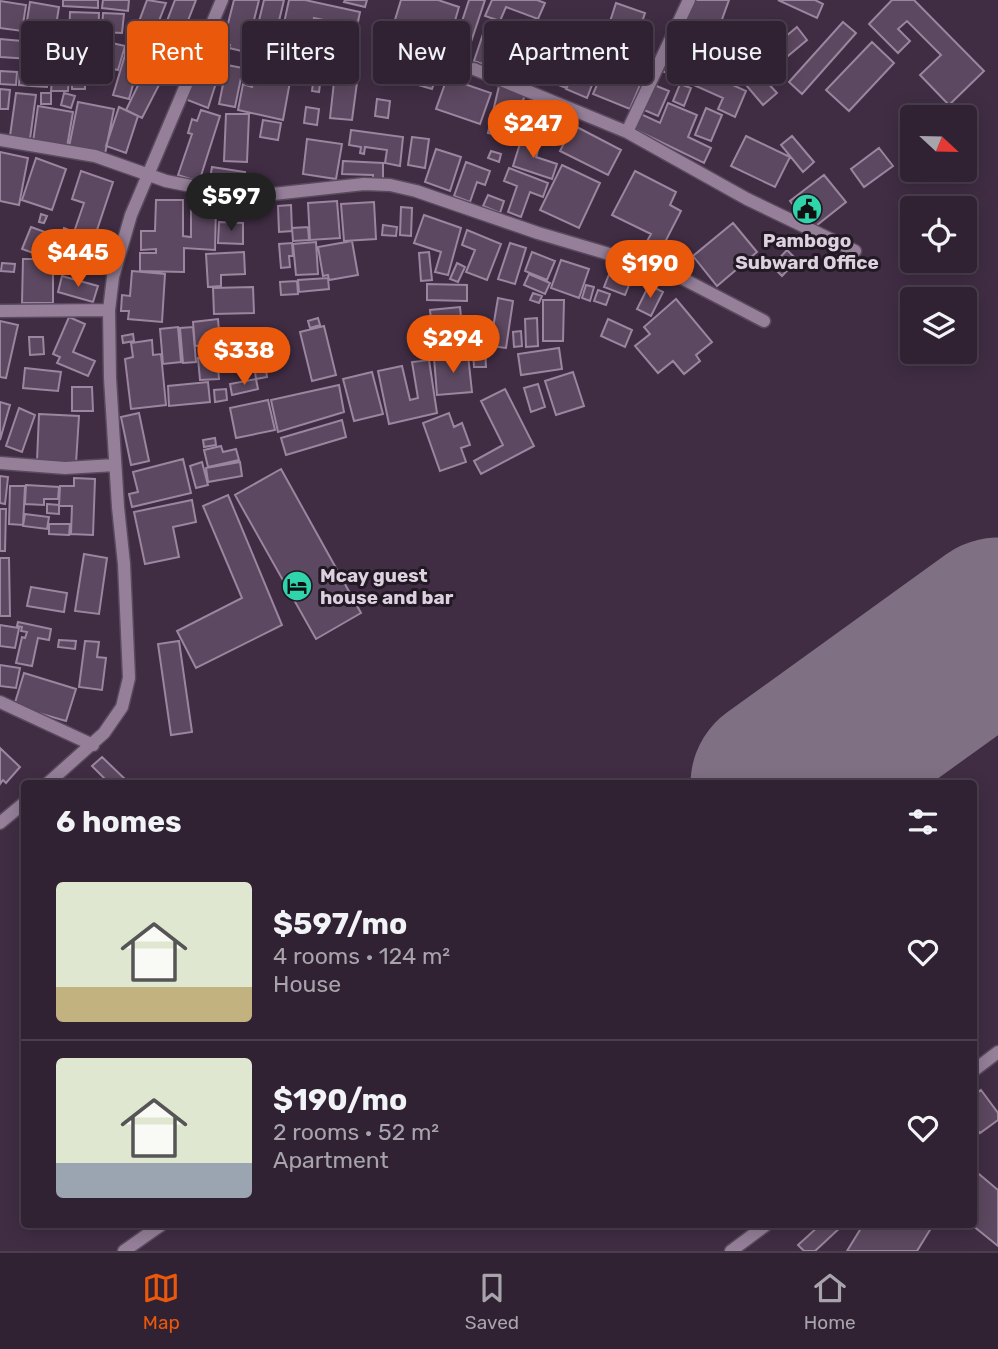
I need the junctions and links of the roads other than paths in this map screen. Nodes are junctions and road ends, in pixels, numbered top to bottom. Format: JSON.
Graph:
{"nodes":[{"id":1,"x":222,"y":0,"type":"edge"},
{"id":2,"x":689,"y":0,"type":"edge"},
{"id":3,"x":474,"y":69,"type":"dead end"},
{"id":4,"x":627,"y":132,"type":"junction"},
{"id":5,"x":0,"y":141,"type":"edge"},
{"id":6,"x":148,"y":175,"type":"junction"},
{"id":7,"x":855,"y":251,"type":"dead end"},
{"id":8,"x":109,"y":310,"type":"junction"},
{"id":9,"x":0,"y":311,"type":"edge"},
{"id":10,"x":764,"y":321,"type":"dead end"},
{"id":11,"x":0,"y":463,"type":"edge"},
{"id":12,"x":115,"y":465,"type":"junction"},
{"id":13,"x":0,"y":702,"type":"edge"},
{"id":14,"x":93,"y":745,"type":"junction"},
{"id":15,"x":52,"y":780,"type":"edge"},
{"id":16,"x":21,"y":806,"type":"edge"},
{"id":17,"x":0,"y":823,"type":"edge"},
{"id":18,"x":998,"y":1052,"type":"edge"},
{"id":19,"x":977,"y":1068,"type":"edge"},
{"id":20,"x":157,"y":1228,"type":"edge"},
{"id":21,"x":762,"y":1228,"type":"edge"},
{"id":22,"x":124,"y":1251,"type":"edge"},
{"id":23,"x":731,"y":1251,"type":"edge"}],
"edges":[{"from":1,"to":6,"type":"street"},
{"from":2,"to":4,"type":"street"},
{"from":3,"to":4,"type":"street"},
{"from":4,"to":7,"type":"street"},
{"from":5,"to":6,"type":"street"},
{"from":6,"to":8,"type":"street"},
{"from":6,"to":10,"type":"street"},
{"from":8,"to":9,"type":"street"},
{"from":8,"to":12,"type":"street"},
{"from":11,"to":12,"type":"street"},
{"from":12,"to":14,"type":"street"},
{"from":13,"to":14,"type":"street"},
{"from":14,"to":15,"type":"street"},
{"from":16,"to":17,"type":"street"},
{"from":18,"to":19,"type":"street"},
{"from":20,"to":22,"type":"street"},
{"from":21,"to":23,"type":"street"}]}
